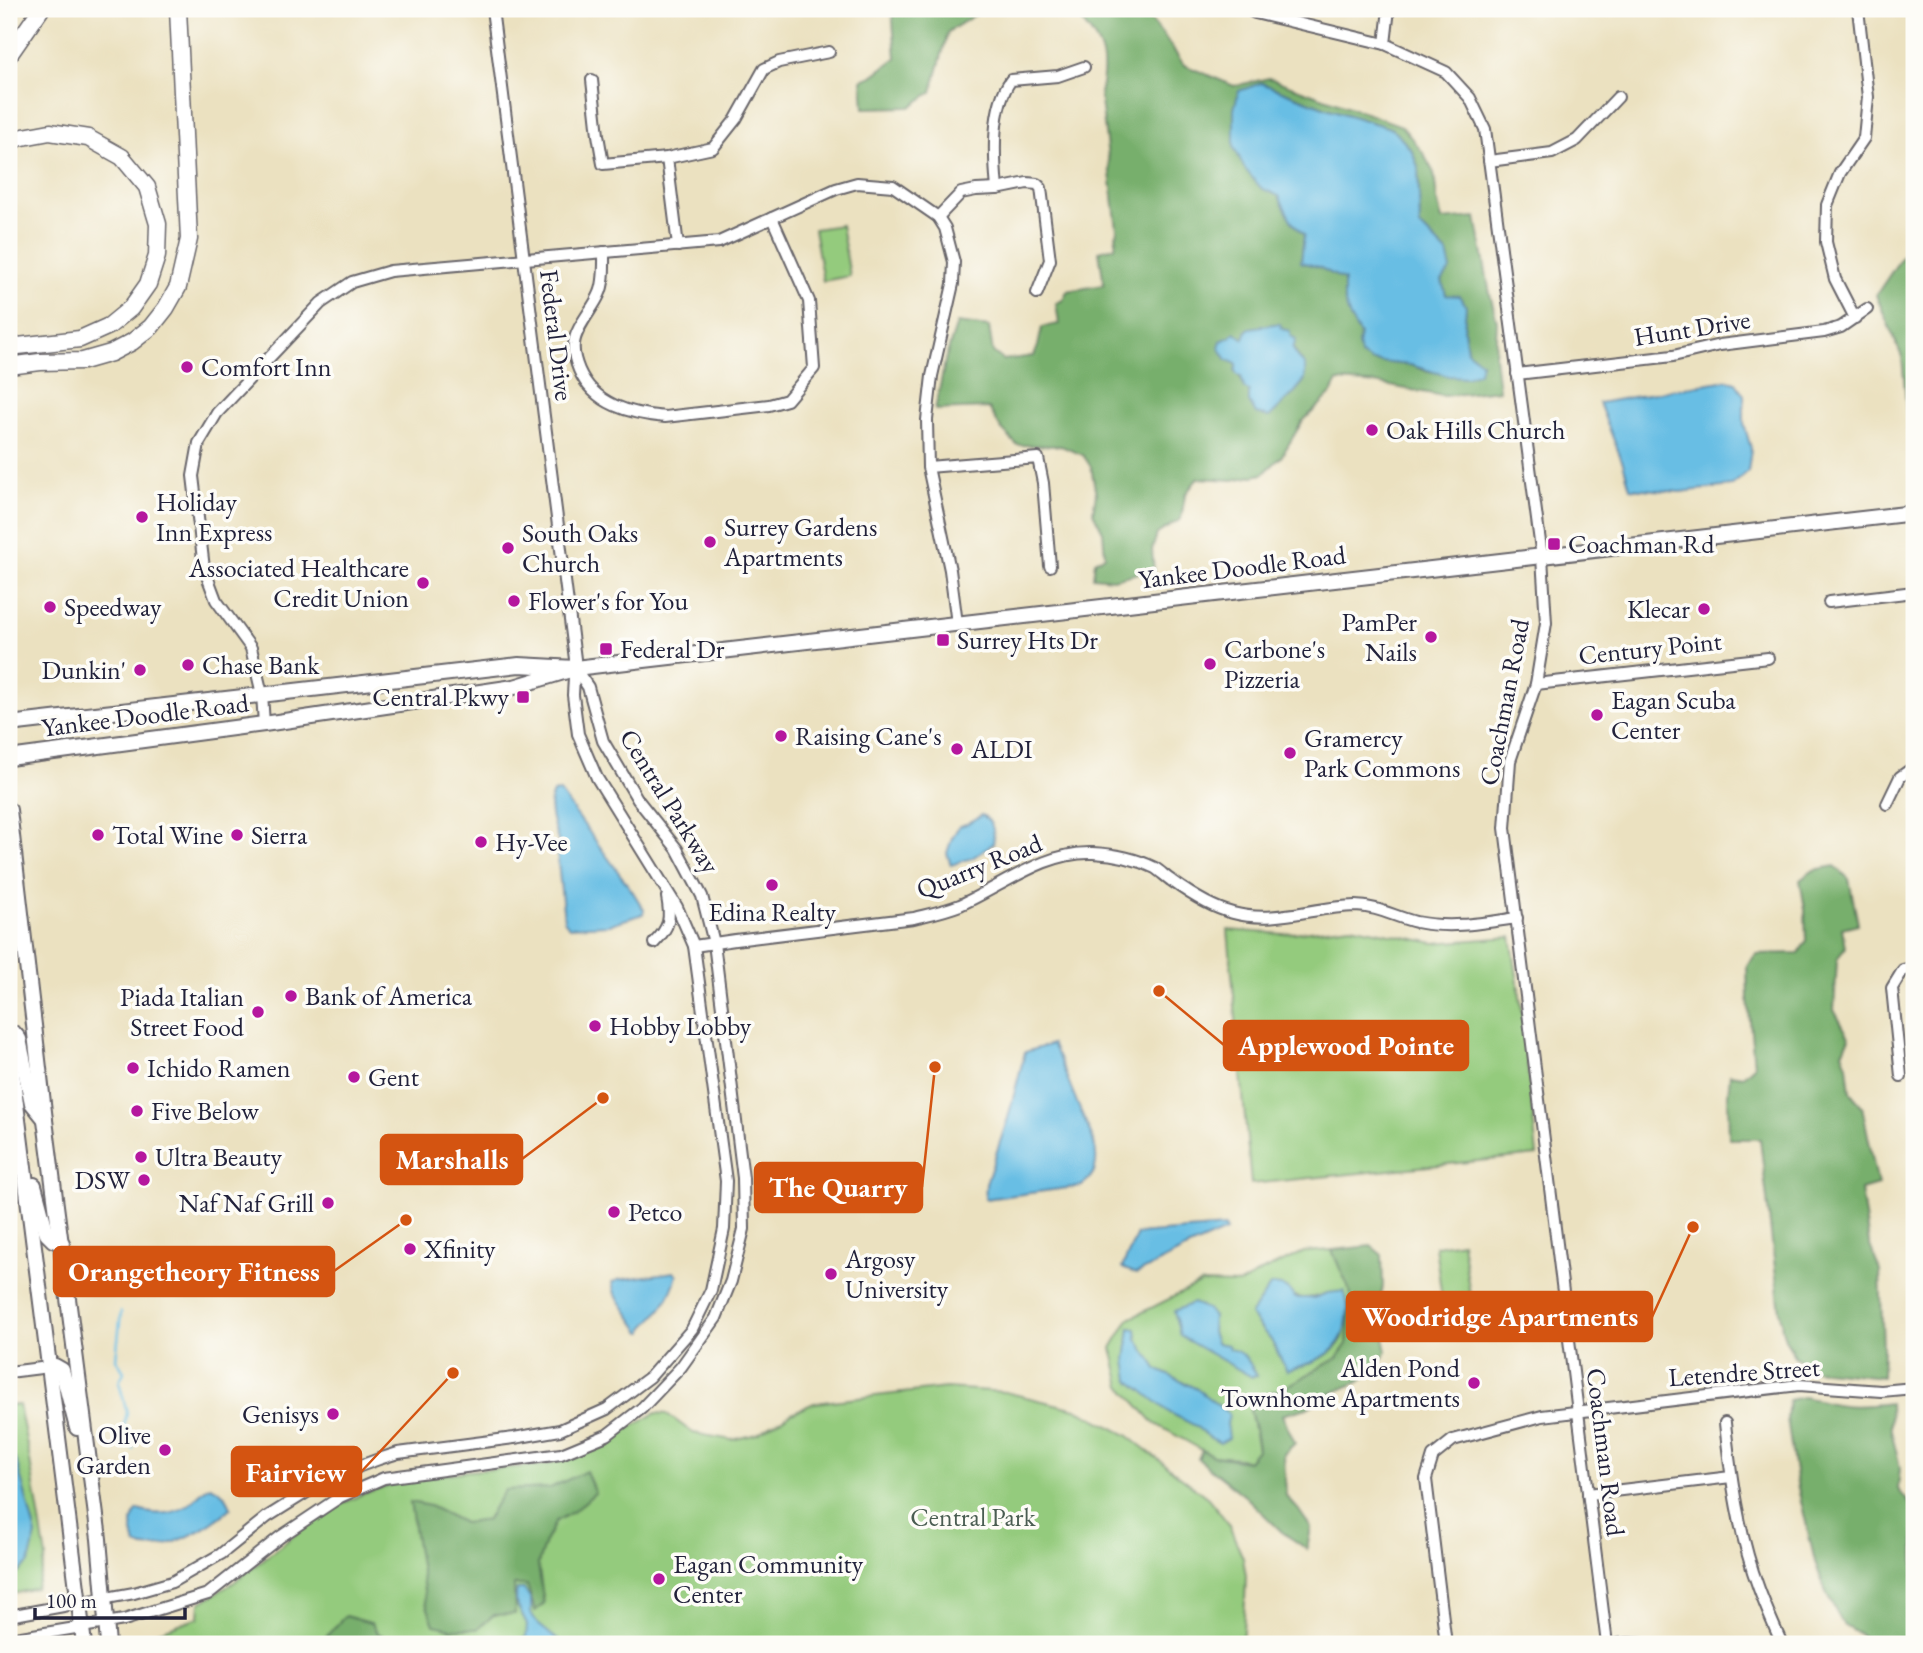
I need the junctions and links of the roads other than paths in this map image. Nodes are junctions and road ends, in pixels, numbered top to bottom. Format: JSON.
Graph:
{"nodes":[{"id":1,"x":41,"y":9,"type":"edge"},
{"id":2,"x":178,"y":9,"type":"edge"},
{"id":3,"x":492,"y":9,"type":"edge"},
{"id":4,"x":1247,"y":9,"type":"edge"},
{"id":5,"x":1389,"y":9,"type":"edge"},
{"id":6,"x":1858,"y":9,"type":"edge"},
{"id":7,"x":1385,"y":44,"type":"junction"},
{"id":8,"x":830,"y":52,"type":"dead end"},
{"id":9,"x":9,"y":55,"type":"edge"},
{"id":10,"x":1084,"y":67,"type":"dead end"},
{"id":11,"x":592,"y":80,"type":"dead end"},
{"id":12,"x":1618,"y":97,"type":"dead end"},
{"id":13,"x":9,"y":143,"type":"edge"},
{"id":14,"x":667,"y":158,"type":"junction"},
{"id":15,"x":1489,"y":162,"type":"junction"},
{"id":16,"x":997,"y":189,"type":"junction"},
{"id":17,"x":938,"y":217,"type":"junction"},
{"id":18,"x":772,"y":218,"type":"junction"},
{"id":19,"x":678,"y":246,"type":"junction"},
{"id":20,"x":604,"y":252,"type":"junction"},
{"id":21,"x":524,"y":259,"type":"junction"},
{"id":22,"x":1037,"y":293,"type":"dead end"},
{"id":23,"x":1867,"y":309,"type":"dead end"},
{"id":24,"x":1855,"y":318,"type":"junction"},
{"id":25,"x":11,"y":346,"type":"edge"},
{"id":26,"x":40,"y":362,"type":"junction"},
{"id":27,"x":9,"y":366,"type":"edge"},
{"id":28,"x":1517,"y":374,"type":"junction"},
{"id":29,"x":9,"y":379,"type":"edge"},
{"id":30,"x":928,"y":467,"type":"junction"},
{"id":31,"x":1914,"y":513,"type":"edge"},
{"id":32,"x":1542,"y":557,"type":"junction"},
{"id":33,"x":1050,"y":566,"type":"dead end"},
{"id":34,"x":1914,"y":593,"type":"edge"},
{"id":35,"x":1829,"y":602,"type":"dead end"},
{"id":36,"x":958,"y":624,"type":"junction"},
{"id":37,"x":1768,"y":658,"type":"dead end"},
{"id":38,"x":575,"y":668,"type":"junction"},
{"id":39,"x":1536,"y":684,"type":"junction"},
{"id":40,"x":262,"y":694,"type":"junction"},
{"id":41,"x":9,"y":724,"type":"edge"},
{"id":42,"x":264,"y":724,"type":"junction"},
{"id":43,"x":9,"y":758,"type":"edge"},
{"id":44,"x":1914,"y":767,"type":"edge"},
{"id":45,"x":1887,"y":804,"type":"dead end"},
{"id":46,"x":9,"y":810,"type":"edge"},
{"id":47,"x":665,"y":887,"type":"junction"},
{"id":48,"x":1517,"y":918,"type":"junction"},
{"id":49,"x":654,"y":943,"type":"dead end"},
{"id":50,"x":714,"y":943,"type":"junction"},
{"id":51,"x":694,"y":946,"type":"junction"},
{"id":52,"x":1914,"y":968,"type":"edge"},
{"id":53,"x":9,"y":1032,"type":"edge"},
{"id":54,"x":9,"y":1048,"type":"edge"},
{"id":55,"x":1901,"y":1076,"type":"dead end"},
{"id":56,"x":14,"y":1091,"type":"junction"},
{"id":57,"x":45,"y":1120,"type":"junction"},
{"id":58,"x":62,"y":1243,"type":"junction"},
{"id":59,"x":49,"y":1367,"type":"junction"},
{"id":60,"x":9,"y":1372,"type":"edge"},
{"id":61,"x":1914,"y":1388,"type":"edge"},
{"id":62,"x":1578,"y":1410,"type":"junction"},
{"id":63,"x":1725,"y":1423,"type":"dead end"},
{"id":64,"x":88,"y":1459,"type":"junction"},
{"id":65,"x":1731,"y":1477,"type":"junction"},
{"id":66,"x":1588,"y":1494,"type":"junction"},
{"id":67,"x":104,"y":1599,"type":"junction"},
{"id":68,"x":79,"y":1604,"type":"junction"},
{"id":69,"x":9,"y":1616,"type":"edge"},
{"id":70,"x":106,"y":1623,"type":"junction"},
{"id":71,"x":82,"y":1629,"type":"junction"},
{"id":72,"x":9,"y":1639,"type":"edge"},
{"id":73,"x":83,"y":1644,"type":"edge"},
{"id":74,"x":108,"y":1644,"type":"edge"},
{"id":75,"x":1446,"y":1644,"type":"edge"},
{"id":76,"x":1607,"y":1644,"type":"edge"},
{"id":77,"x":1617,"y":1644,"type":"edge"},
{"id":78,"x":1644,"y":1644,"type":"edge"},
{"id":79,"x":1782,"y":1644,"type":"edge"}],
"edges":[{"from":1,"to":9,"type":"highway"},
{"from":2,"to":26,"type":"highway"},
{"from":3,"to":21,"type":"street","name":"Federal Drive"},
{"from":4,"to":7,"type":"street","name":"Coachman Road"},
{"from":5,"to":7,"type":"street"},
{"from":6,"to":24,"type":"street"},
{"from":7,"to":15,"type":"street","name":"Coachman Road"},
{"from":8,"to":14,"type":"street"},
{"from":10,"to":16,"type":"street"},
{"from":11,"to":14,"type":"street"},
{"from":12,"to":15,"type":"street"},
{"from":13,"to":25,"type":"highway"},
{"from":14,"to":19,"type":"street"},
{"from":15,"to":28,"type":"street","name":"Coachman Road"},
{"from":16,"to":17,"type":"street"},
{"from":16,"to":22,"type":"street"},
{"from":17,"to":18,"type":"street"},
{"from":17,"to":30,"type":"street"},
{"from":18,"to":19,"type":"street"},
{"from":18,"to":20,"type":"street"},
{"from":19,"to":20,"type":"street"},
{"from":20,"to":21,"type":"street"},
{"from":21,"to":38,"type":"street","name":"Federal Drive"},
{"from":21,"to":40,"type":"street"},
{"from":23,"to":24,"type":"street","name":"Hunt Drive"},
{"from":24,"to":28,"type":"street","name":"Hunt Drive"},
{"from":26,"to":27,"type":"highway"},
{"from":26,"to":29,"type":"highway"},
{"from":28,"to":32,"type":"street","name":"Coachman Road"},
{"from":30,"to":33,"type":"street"},
{"from":30,"to":36,"type":"street"},
{"from":31,"to":32,"type":"main road","name":"Yankee Doodle Road"},
{"from":32,"to":36,"type":"main road","name":"Yankee Doodle Road"},
{"from":32,"to":39,"type":"street","name":"Coachman Road"},
{"from":34,"to":35,"type":"street"},
{"from":36,"to":38,"type":"main road","name":"Yankee Doodle Road"},
{"from":37,"to":39,"type":"street","name":"Century Point"},
{"from":38,"to":40,"type":"main road","name":"Yankee Doodle Road"},
{"from":38,"to":42,"type":"main road","name":"Yankee Doodle Road"},
{"from":38,"to":47,"type":"street","name":"Central Parkway"},
{"from":38,"to":50,"type":"street","name":"Central Parkway"},
{"from":39,"to":48,"type":"street","name":"Coachman Road"},
{"from":40,"to":41,"type":"main road","name":"Yankee Doodle Road"},
{"from":40,"to":42,"type":"street"},
{"from":42,"to":43,"type":"main road","name":"Yankee Doodle Road"},
{"from":44,"to":45,"type":"street"},
{"from":46,"to":57,"type":"main road"},
{"from":47,"to":49,"type":"street"},
{"from":47,"to":51,"type":"street","name":"Central Parkway"},
{"from":48,"to":50,"type":"street","name":"Quarry Road"},
{"from":48,"to":62,"type":"street","name":"Coachman Road"},
{"from":50,"to":51,"type":"street","name":"Quarry Road"},
{"from":50,"to":70,"type":"street","name":"Central Parkway"},
{"from":51,"to":67,"type":"street","name":"Central Parkway"},
{"from":52,"to":55,"type":"street"},
{"from":53,"to":57,"type":"main road"},
{"from":54,"to":56,"type":"main road"},
{"from":56,"to":58,"type":"main road"},
{"from":56,"to":59,"type":"main road"},
{"from":57,"to":58,"type":"main road"},
{"from":58,"to":64,"type":"main road"},
{"from":59,"to":60,"type":"street"},
{"from":59,"to":64,"type":"main road"},
{"from":59,"to":68,"type":"main road"},
{"from":61,"to":62,"type":"street","name":"Letendre Street"},
{"from":62,"to":66,"type":"street","name":"Coachman Road"},
{"from":62,"to":75,"type":"street","name":"Letendre Street"},
{"from":63,"to":65,"type":"street"},
{"from":64,"to":67,"type":"main road"},
{"from":65,"to":66,"type":"street"},
{"from":65,"to":79,"type":"street"},
{"from":66,"to":76,"type":"street","name":"Coachman Road"},
{"from":67,"to":68,"type":"street","name":"Central Parkway"},
{"from":67,"to":70,"type":"main road"},
{"from":68,"to":69,"type":"street","name":"Central Parkway"},
{"from":68,"to":71,"type":"main road"},
{"from":70,"to":71,"type":"street","name":"Central Parkway"},
{"from":70,"to":74,"type":"main road"},
{"from":71,"to":72,"type":"street","name":"Central Parkway"},
{"from":71,"to":73,"type":"main road"},
{"from":77,"to":78,"type":"street"}]}
